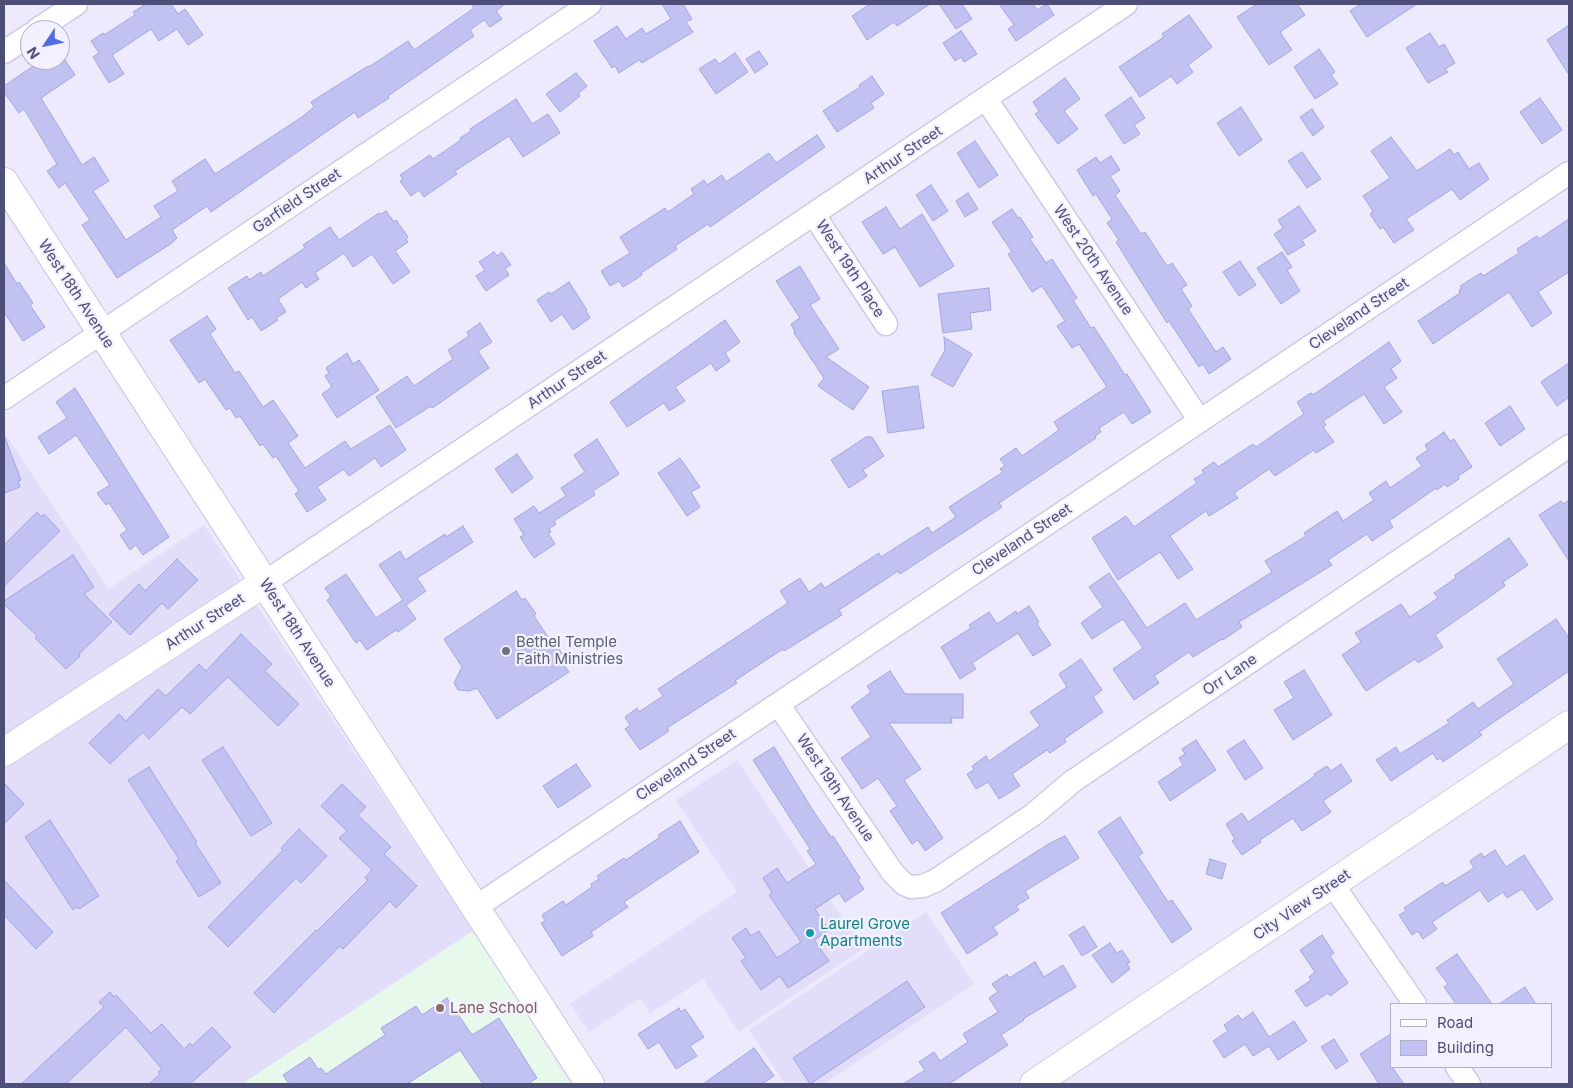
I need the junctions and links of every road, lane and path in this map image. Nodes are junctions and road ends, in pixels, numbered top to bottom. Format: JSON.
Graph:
{"nodes":[{"id":1,"x":76,"y":4,"type":"edge"},
{"id":2,"x":590,"y":4,"type":"edge"},
{"id":3,"x":1126,"y":4,"type":"edge"},
{"id":4,"x":52,"y":20,"type":"edge"},
{"id":5,"x":20,"y":42,"type":"edge"},
{"id":6,"x":4,"y":52,"type":"edge"},
{"id":7,"x":986,"y":99,"type":"junction"},
{"id":8,"x":1569,"y":173,"type":"edge"},
{"id":9,"x":4,"y":182,"type":"edge"},
{"id":10,"x":814,"y":215,"type":"junction"},
{"id":11,"x":886,"y":324,"type":"dead end"},
{"id":12,"x":102,"y":332,"type":"junction"},
{"id":13,"x":4,"y":398,"type":"edge"},
{"id":14,"x":1200,"y":421,"type":"junction"},
{"id":15,"x":1569,"y":446,"type":"edge"},
{"id":16,"x":264,"y":583,"type":"junction"},
{"id":17,"x":778,"y":704,"type":"junction"},
{"id":18,"x":1569,"y":724,"type":"edge"},
{"id":19,"x":4,"y":752,"type":"edge"},
{"id":20,"x":892,"y":873,"type":"joint"},
{"id":21,"x":1333,"y":885,"type":"junction"},
{"id":22,"x":476,"y":907,"type":"junction"},
{"id":23,"x":1413,"y":1003,"type":"edge"},
{"id":24,"x":1458,"y":1068,"type":"edge"},
{"id":25,"x":590,"y":1084,"type":"edge"},
{"id":26,"x":1034,"y":1084,"type":"edge"},
{"id":27,"x":1469,"y":1084,"type":"edge"}],
"edges":[{"from":1,"to":4,"type":"street"},
{"from":2,"to":12,"type":"street","name":"Garfield Street"},
{"from":3,"to":7,"type":"street","name":"Arthur Street"},
{"from":5,"to":6,"type":"street"},
{"from":7,"to":10,"type":"street","name":"Arthur Street"},
{"from":7,"to":14,"type":"street","name":"West 20th Avenue"},
{"from":8,"to":14,"type":"street","name":"Cleveland Street"},
{"from":9,"to":12,"type":"main road","name":"West 18th Avenue"},
{"from":10,"to":11,"type":"street","name":"West 19th Place"},
{"from":10,"to":16,"type":"street","name":"Arthur Street"},
{"from":12,"to":13,"type":"street","name":"Garfield Street"},
{"from":12,"to":16,"type":"main road","name":"West 18th Avenue"},
{"from":14,"to":17,"type":"street","name":"Cleveland Street"},
{"from":15,"to":20,"type":"street","name":"Orr Lane"},
{"from":16,"to":19,"type":"main road","name":"Arthur Street"},
{"from":16,"to":22,"type":"main road","name":"West 18th Avenue"},
{"from":17,"to":20,"type":"street","name":"West 19th Avenue"},
{"from":17,"to":22,"type":"street","name":"Cleveland Street"},
{"from":18,"to":21,"type":"main road","name":"City View Street"},
{"from":21,"to":23,"type":"street"},
{"from":21,"to":26,"type":"main road","name":"City View Street"},
{"from":22,"to":25,"type":"main road","name":"West 18th Avenue"},
{"from":24,"to":27,"type":"street"}]}
